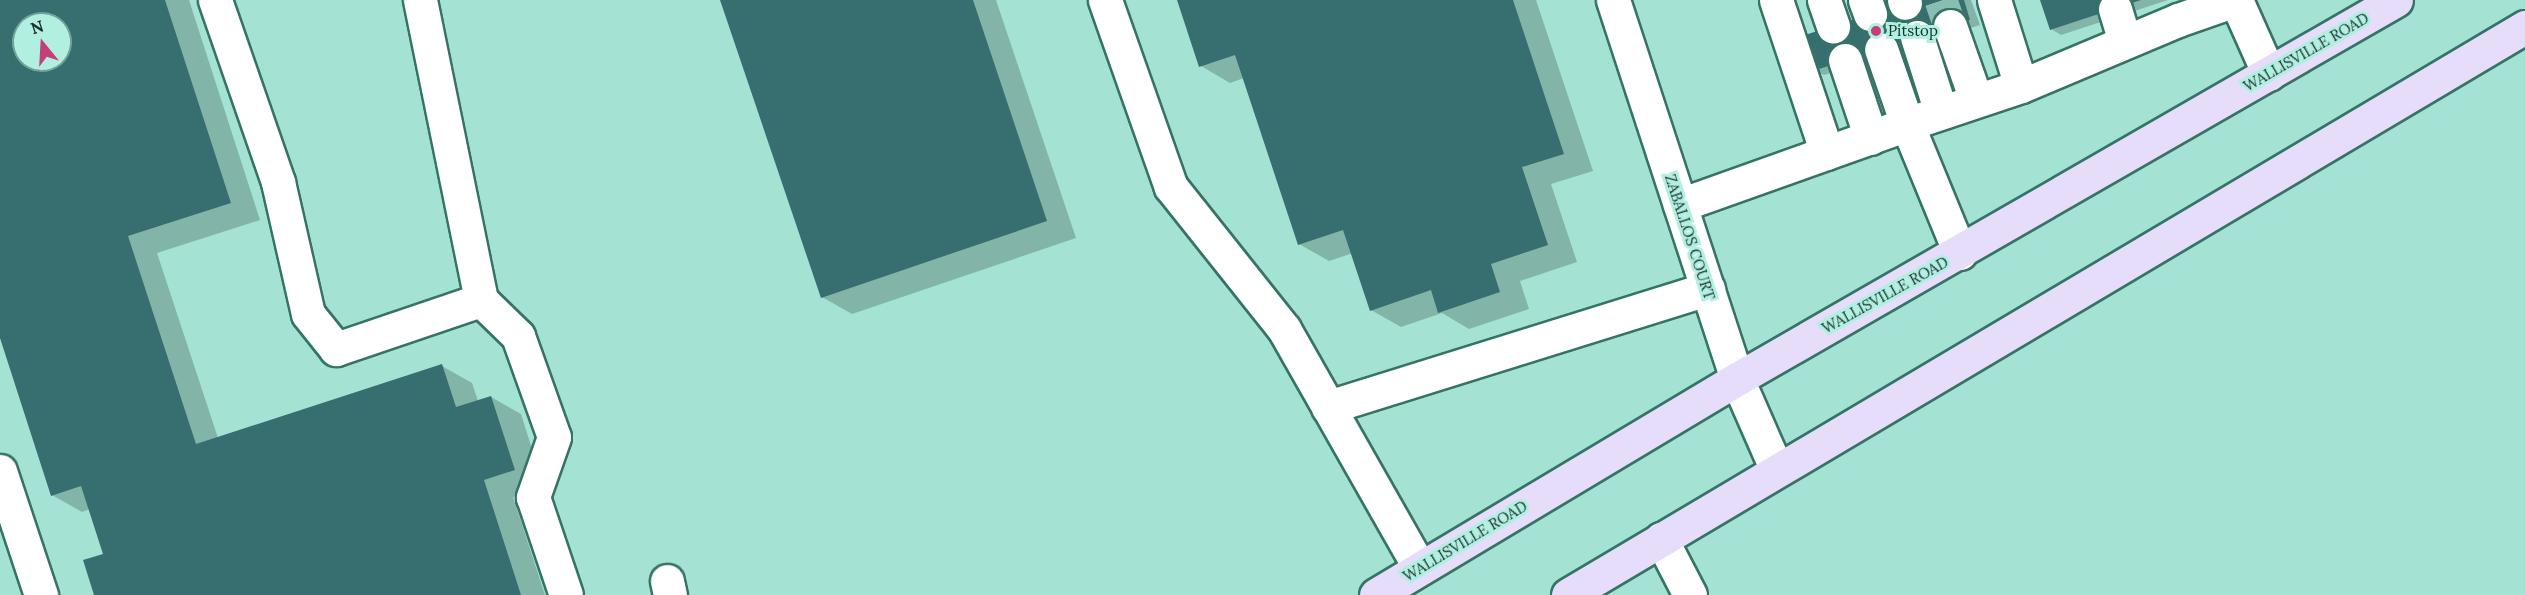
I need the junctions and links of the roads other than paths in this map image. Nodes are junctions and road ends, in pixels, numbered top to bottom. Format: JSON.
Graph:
{"nodes":[{"id":1,"x":215,"y":0,"type":"edge"},
{"id":2,"x":420,"y":0,"type":"edge"},
{"id":3,"x":1105,"y":0,"type":"edge"},
{"id":4,"x":1612,"y":0,"type":"edge"},
{"id":5,"x":1776,"y":0,"type":"edge"},
{"id":6,"x":1994,"y":0,"type":"edge"},
{"id":7,"x":2236,"y":0,"type":"edge"},
{"id":8,"x":2396,"y":0,"type":"edge"},
{"id":9,"x":2115,"y":9,"type":"dead end"},
{"id":10,"x":2175,"y":10,"type":"edge"},
{"id":11,"x":1950,"y":26,"type":"tunnel mouth"},
{"id":12,"x":2525,"y":27,"type":"edge"},
{"id":13,"x":1917,"y":37,"type":"tunnel mouth"},
{"id":14,"x":2125,"y":42,"type":"junction"},
{"id":15,"x":1881,"y":48,"type":"dead end"},
{"id":16,"x":1845,"y":60,"type":"dead end"},
{"id":17,"x":2269,"y":74,"type":"junction"},
{"id":18,"x":2021,"y":86,"type":"junction"},
{"id":19,"x":1976,"y":100,"type":"junction"},
{"id":20,"x":1941,"y":112,"type":"junction"},
{"id":21,"x":1907,"y":124,"type":"junction"},
{"id":22,"x":1871,"y":138,"type":"junction"},
{"id":23,"x":1827,"y":153,"type":"junction"},
{"id":24,"x":1680,"y":205,"type":"junction"},
{"id":25,"x":1960,"y":253,"type":"junction"},
{"id":26,"x":1708,"y":289,"type":"junction"},
{"id":27,"x":481,"y":300,"type":"junction"},
{"id":28,"x":1737,"y":379,"type":"junction"},
{"id":29,"x":1328,"y":407,"type":"junction"},
{"id":30,"x":1777,"y":470,"type":"junction"},
{"id":31,"x":0,"y":471,"type":"edge"},
{"id":32,"x":1661,"y":539,"type":"junction"},
{"id":33,"x":1420,"y":568,"type":"junction"},
{"id":34,"x":41,"y":595,"type":"edge"},
{"id":35,"x":566,"y":595,"type":"edge"},
{"id":36,"x":1376,"y":595,"type":"edge"},
{"id":37,"x":1568,"y":595,"type":"edge"},
{"id":38,"x":1690,"y":595,"type":"edge"}],
"edges":[{"from":1,"to":27,"type":"street"},
{"from":2,"to":27,"type":"street"},
{"from":3,"to":29,"type":"street"},
{"from":4,"to":24,"type":"street","name":"ZABALLOS COURT"},
{"from":5,"to":23,"type":"street"},
{"from":6,"to":18,"type":"street"},
{"from":7,"to":10,"type":"street"},
{"from":7,"to":17,"type":"street"},
{"from":8,"to":17,"type":"main road","name":"WALLISVILLE ROAD"},
{"from":9,"to":14,"type":"street"},
{"from":10,"to":14,"type":"street"},
{"from":11,"to":19,"type":"street"},
{"from":12,"to":30,"type":"main road"},
{"from":13,"to":20,"type":"street"},
{"from":14,"to":18,"type":"street"},
{"from":15,"to":21,"type":"street"},
{"from":16,"to":22,"type":"street"},
{"from":17,"to":25,"type":"main road","name":"WALLISVILLE ROAD"},
{"from":18,"to":19,"type":"street"},
{"from":19,"to":20,"type":"street"},
{"from":20,"to":21,"type":"street"},
{"from":21,"to":22,"type":"street"},
{"from":21,"to":25,"type":"street"},
{"from":22,"to":23,"type":"street"},
{"from":23,"to":24,"type":"street"},
{"from":24,"to":26,"type":"street","name":"ZABALLOS COURT"},
{"from":25,"to":28,"type":"main road","name":"WALLISVILLE ROAD"},
{"from":26,"to":28,"type":"street","name":"ZABALLOS COURT"},
{"from":26,"to":29,"type":"street"},
{"from":27,"to":35,"type":"street"},
{"from":28,"to":30,"type":"street","name":"ZABALLOS COURT"},
{"from":28,"to":33,"type":"main road","name":"WALLISVILLE ROAD"},
{"from":29,"to":33,"type":"street"},
{"from":30,"to":32,"type":"main road"},
{"from":31,"to":34,"type":"street"},
{"from":32,"to":37,"type":"main road"},
{"from":32,"to":38,"type":"street"},
{"from":33,"to":36,"type":"main road","name":"WALLISVILLE ROAD"}]}
